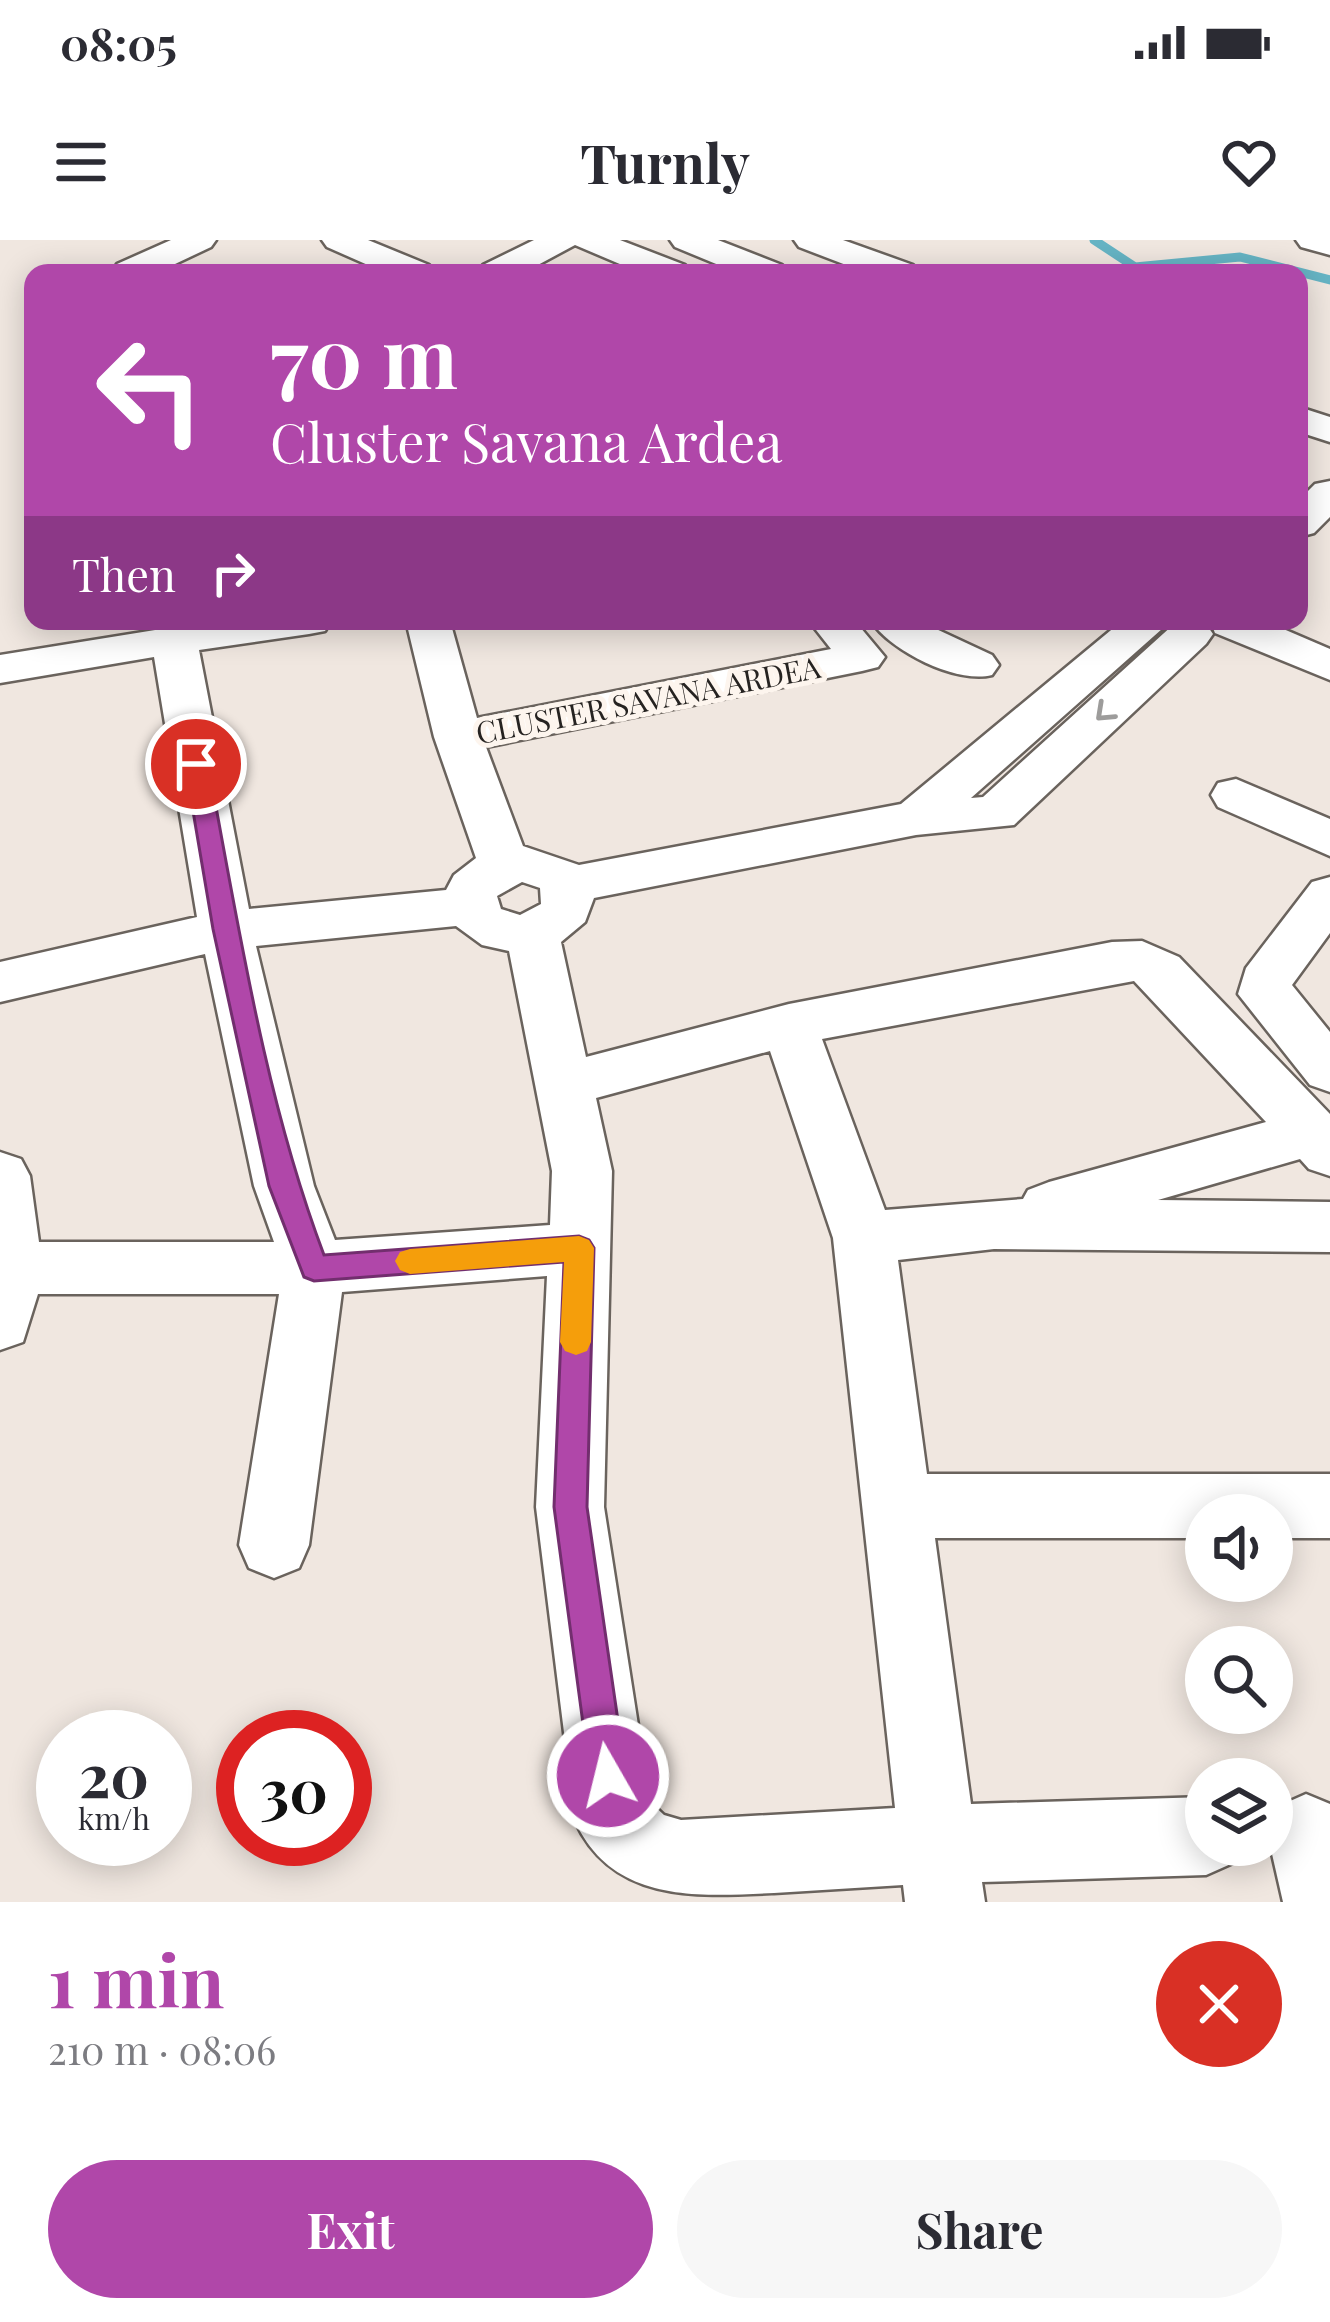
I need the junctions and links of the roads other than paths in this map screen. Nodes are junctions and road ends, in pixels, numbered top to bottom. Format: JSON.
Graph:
{"nodes":[{"id":1,"x":200,"y":240,"type":"edge"},
{"id":2,"x":339,"y":240,"type":"edge"},
{"id":3,"x":561,"y":240,"type":"edge"},
{"id":4,"x":589,"y":240,"type":"edge"},
{"id":5,"x":687,"y":240,"type":"edge"},
{"id":6,"x":811,"y":240,"type":"edge"},
{"id":7,"x":1313,"y":240,"type":"edge"},
{"id":8,"x":1330,"y":244,"type":"edge"},
{"id":9,"x":148,"y":264,"type":"edge"},
{"id":10,"x":395,"y":264,"type":"edge"},
{"id":11,"x":514,"y":264,"type":"edge"},
{"id":12,"x":649,"y":264,"type":"edge"},
{"id":13,"x":747,"y":264,"type":"edge"},
{"id":14,"x":876,"y":264,"type":"edge"},
{"id":15,"x":1330,"y":492,"type":"edge"},
{"id":16,"x":1308,"y":515,"type":"edge"},
{"id":17,"x":245,"y":630,"type":"edge"},
{"id":18,"x":430,"y":630,"type":"edge"},
{"id":19,"x":839,"y":630,"type":"edge"},
{"id":20,"x":902,"y":630,"type":"edge"},
{"id":21,"x":1185,"y":630,"type":"edge"},
{"id":22,"x":1211,"y":630,"type":"edge"},
{"id":23,"x":174,"y":640,"type":"junction"},
{"id":24,"x":976,"y":665,"type":"dead end"},
{"id":25,"x":1330,"y":666,"type":"edge"},
{"id":26,"x":0,"y":669,"type":"edge"},
{"id":27,"x":458,"y":737,"type":"junction"},
{"id":28,"x":1236,"y":795,"type":"dead end"},
{"id":29,"x":1330,"y":839,"type":"edge"},
{"id":30,"x":505,"y":866,"type":"junction"},
{"id":31,"x":567,"y":885,"type":"junction"},
{"id":32,"x":1330,"y":895,"type":"edge"},
{"id":33,"x":469,"y":906,"type":"junction"},
{"id":34,"x":226,"y":929,"type":"junction"},
{"id":35,"x":532,"y":933,"type":"junction"},
{"id":36,"x":0,"y":982,"type":"edge"},
{"id":37,"x":789,"y":1025,"type":"junction"},
{"id":38,"x":1330,"y":1070,"type":"edge"},
{"id":39,"x":567,"y":1084,"type":"junction"},
{"id":40,"x":1321,"y":1143,"type":"edge"},
{"id":41,"x":0,"y":1176,"type":"edge"},
{"id":42,"x":994,"y":1224,"type":"junction"},
{"id":43,"x":1330,"y":1227,"type":"edge"},
{"id":44,"x":864,"y":1238,"type":"junction"},
{"id":45,"x":579,"y":1248,"type":"junction"},
{"id":46,"x":314,"y":1268,"type":"junction"},
{"id":47,"x":6,"y":1295,"type":"edge"},
{"id":48,"x":897,"y":1506,"type":"junction"},
{"id":49,"x":1330,"y":1507,"type":"edge"},
{"id":50,"x":274,"y":1545,"type":"dead end"},
{"id":51,"x":1185,"y":1839,"type":"edge"},
{"id":52,"x":942,"y":1873,"type":"edge"}],
"edges":[{"from":1,"to":9,"type":"street"},
{"from":2,"to":10,"type":"street"},
{"from":3,"to":11,"type":"street"},
{"from":4,"to":12,"type":"street"},
{"from":5,"to":13,"type":"street"},
{"from":6,"to":14,"type":"street"},
{"from":7,"to":8,"type":"street"},
{"from":15,"to":16,"type":"street"},
{"from":17,"to":23,"type":"street"},
{"from":18,"to":27,"type":"street","name":"CLUSTER SAVANA ARDEA"},
{"from":19,"to":27,"type":"street","name":"CLUSTER SAVANA ARDEA"},
{"from":20,"to":24,"type":"street"},
{"from":21,"to":31,"type":"street"},
{"from":22,"to":25,"type":"street"},
{"from":23,"to":26,"type":"street"},
{"from":23,"to":34,"type":"street"},
{"from":27,"to":30,"type":"street","name":"CLUSTER SAVANA ARDEA"},
{"from":28,"to":29,"type":"street"},
{"from":30,"to":31,"type":"street"},
{"from":30,"to":33,"type":"street"},
{"from":31,"to":35,"type":"street"},
{"from":32,"to":38,"type":"street"},
{"from":33,"to":34,"type":"street"},
{"from":33,"to":35,"type":"street"},
{"from":34,"to":36,"type":"street"},
{"from":34,"to":46,"type":"street"},
{"from":35,"to":39,"type":"street"},
{"from":37,"to":39,"type":"street"},
{"from":37,"to":40,"type":"street"},
{"from":37,"to":44,"type":"street"},
{"from":39,"to":45,"type":"street"},
{"from":40,"to":42,"type":"street"},
{"from":41,"to":47,"type":"street"},
{"from":42,"to":43,"type":"street"},
{"from":42,"to":44,"type":"street"},
{"from":44,"to":48,"type":"street"},
{"from":45,"to":46,"type":"street"},
{"from":45,"to":52,"type":"street"},
{"from":46,"to":47,"type":"street"},
{"from":46,"to":50,"type":"street"},
{"from":48,"to":49,"type":"street"},
{"from":48,"to":52,"type":"street"},
{"from":51,"to":52,"type":"street"}]}
